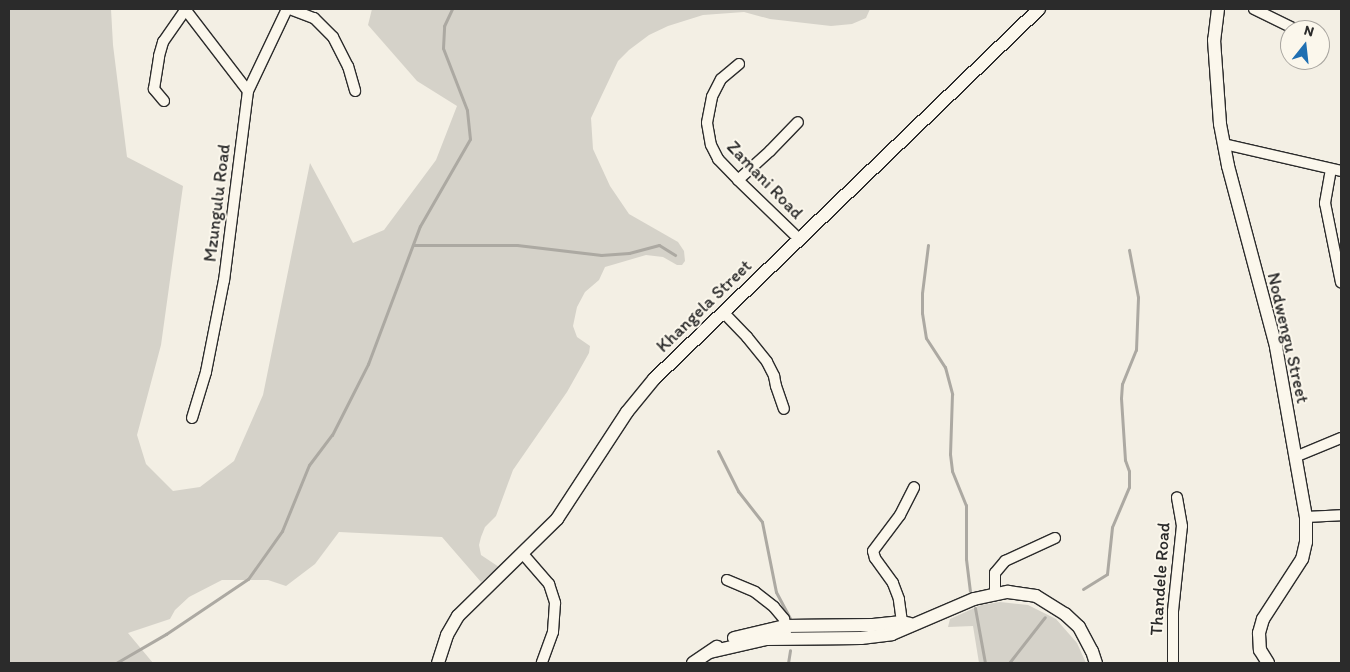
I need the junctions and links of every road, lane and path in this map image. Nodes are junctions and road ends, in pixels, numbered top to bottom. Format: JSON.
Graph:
{"nodes":[{"id":1,"x":186,"y":9,"type":"edge"},
{"id":2,"x":288,"y":9,"type":"edge"},
{"id":3,"x":1039,"y":9,"type":"edge"},
{"id":4,"x":1218,"y":9,"type":"edge"},
{"id":5,"x":1254,"y":9,"type":"edge"},
{"id":6,"x":1280,"y":22,"type":"edge"},
{"id":7,"x":739,"y":64,"type":"dead end"},
{"id":8,"x":248,"y":91,"type":"junction"},
{"id":9,"x":355,"y":91,"type":"dead end"},
{"id":10,"x":164,"y":101,"type":"dead end"},
{"id":11,"x":798,"y":122,"type":"dead end"},
{"id":12,"x":1224,"y":144,"type":"junction"},
{"id":13,"x":1336,"y":170,"type":"edge"},
{"id":14,"x":738,"y":180,"type":"junction"},
{"id":15,"x":799,"y":239,"type":"junction"},
{"id":16,"x":1341,"y":282,"type":"edge"},
{"id":17,"x":723,"y":312,"type":"junction"},
{"id":18,"x":784,"y":409,"type":"dead end"},
{"id":19,"x":192,"y":418,"type":"dead end"},
{"id":20,"x":1341,"y":438,"type":"edge"},
{"id":21,"x":1295,"y":456,"type":"junction"},
{"id":22,"x":914,"y":487,"type":"dead end"},
{"id":23,"x":1177,"y":497,"type":"dead end"},
{"id":24,"x":1341,"y":515,"type":"edge"},
{"id":25,"x":1306,"y":517,"type":"junction"},
{"id":26,"x":1056,"y":538,"type":"dead end"},
{"id":27,"x":523,"y":554,"type":"junction"},
{"id":28,"x":728,"y":580,"type":"dead end"},
{"id":29,"x":995,"y":593,"type":"junction"},
{"id":30,"x":905,"y":626,"type":"junction"},
{"id":31,"x":786,"y":632,"type":"junction"},
{"id":32,"x":438,"y":663,"type":"edge"},
{"id":33,"x":542,"y":663,"type":"edge"},
{"id":34,"x":693,"y":663,"type":"edge"},
{"id":35,"x":1096,"y":663,"type":"edge"},
{"id":36,"x":1173,"y":663,"type":"edge"},
{"id":37,"x":1266,"y":663,"type":"edge"}],
"edges":[{"from":1,"to":8,"type":"street"},
{"from":1,"to":10,"type":"street"},
{"from":2,"to":8,"type":"street","name":"Mzungulu Road"},
{"from":2,"to":9,"type":"street"},
{"from":3,"to":15,"type":"street","name":"Khangela Street"},
{"from":4,"to":12,"type":"street","name":"Nodwengu Street"},
{"from":5,"to":6,"type":"street"},
{"from":7,"to":14,"type":"street","name":"Zamani Road"},
{"from":8,"to":19,"type":"street","name":"Mzungulu Road"},
{"from":11,"to":14,"type":"street"},
{"from":12,"to":13,"type":"street"},
{"from":12,"to":21,"type":"street","name":"Nodwengu Street"},
{"from":13,"to":16,"type":"street"},
{"from":14,"to":15,"type":"street","name":"Zamani Road"},
{"from":15,"to":17,"type":"street","name":"Khangela Street"},
{"from":17,"to":18,"type":"street"},
{"from":17,"to":27,"type":"street","name":"Khangela Street"},
{"from":20,"to":21,"type":"street"},
{"from":21,"to":25,"type":"street","name":"Nodwengu Street"},
{"from":22,"to":30,"type":"street"},
{"from":23,"to":36,"type":"street","name":"Thandele Road"},
{"from":24,"to":25,"type":"street"},
{"from":25,"to":37,"type":"street","name":"Nodwengu Street"},
{"from":26,"to":29,"type":"street"},
{"from":27,"to":32,"type":"street","name":"Khangela Street"},
{"from":27,"to":33,"type":"street"},
{"from":28,"to":31,"type":"street"},
{"from":29,"to":30,"type":"street"},
{"from":29,"to":35,"type":"street"},
{"from":30,"to":31,"type":"street"},
{"from":31,"to":34,"type":"street"}]}
